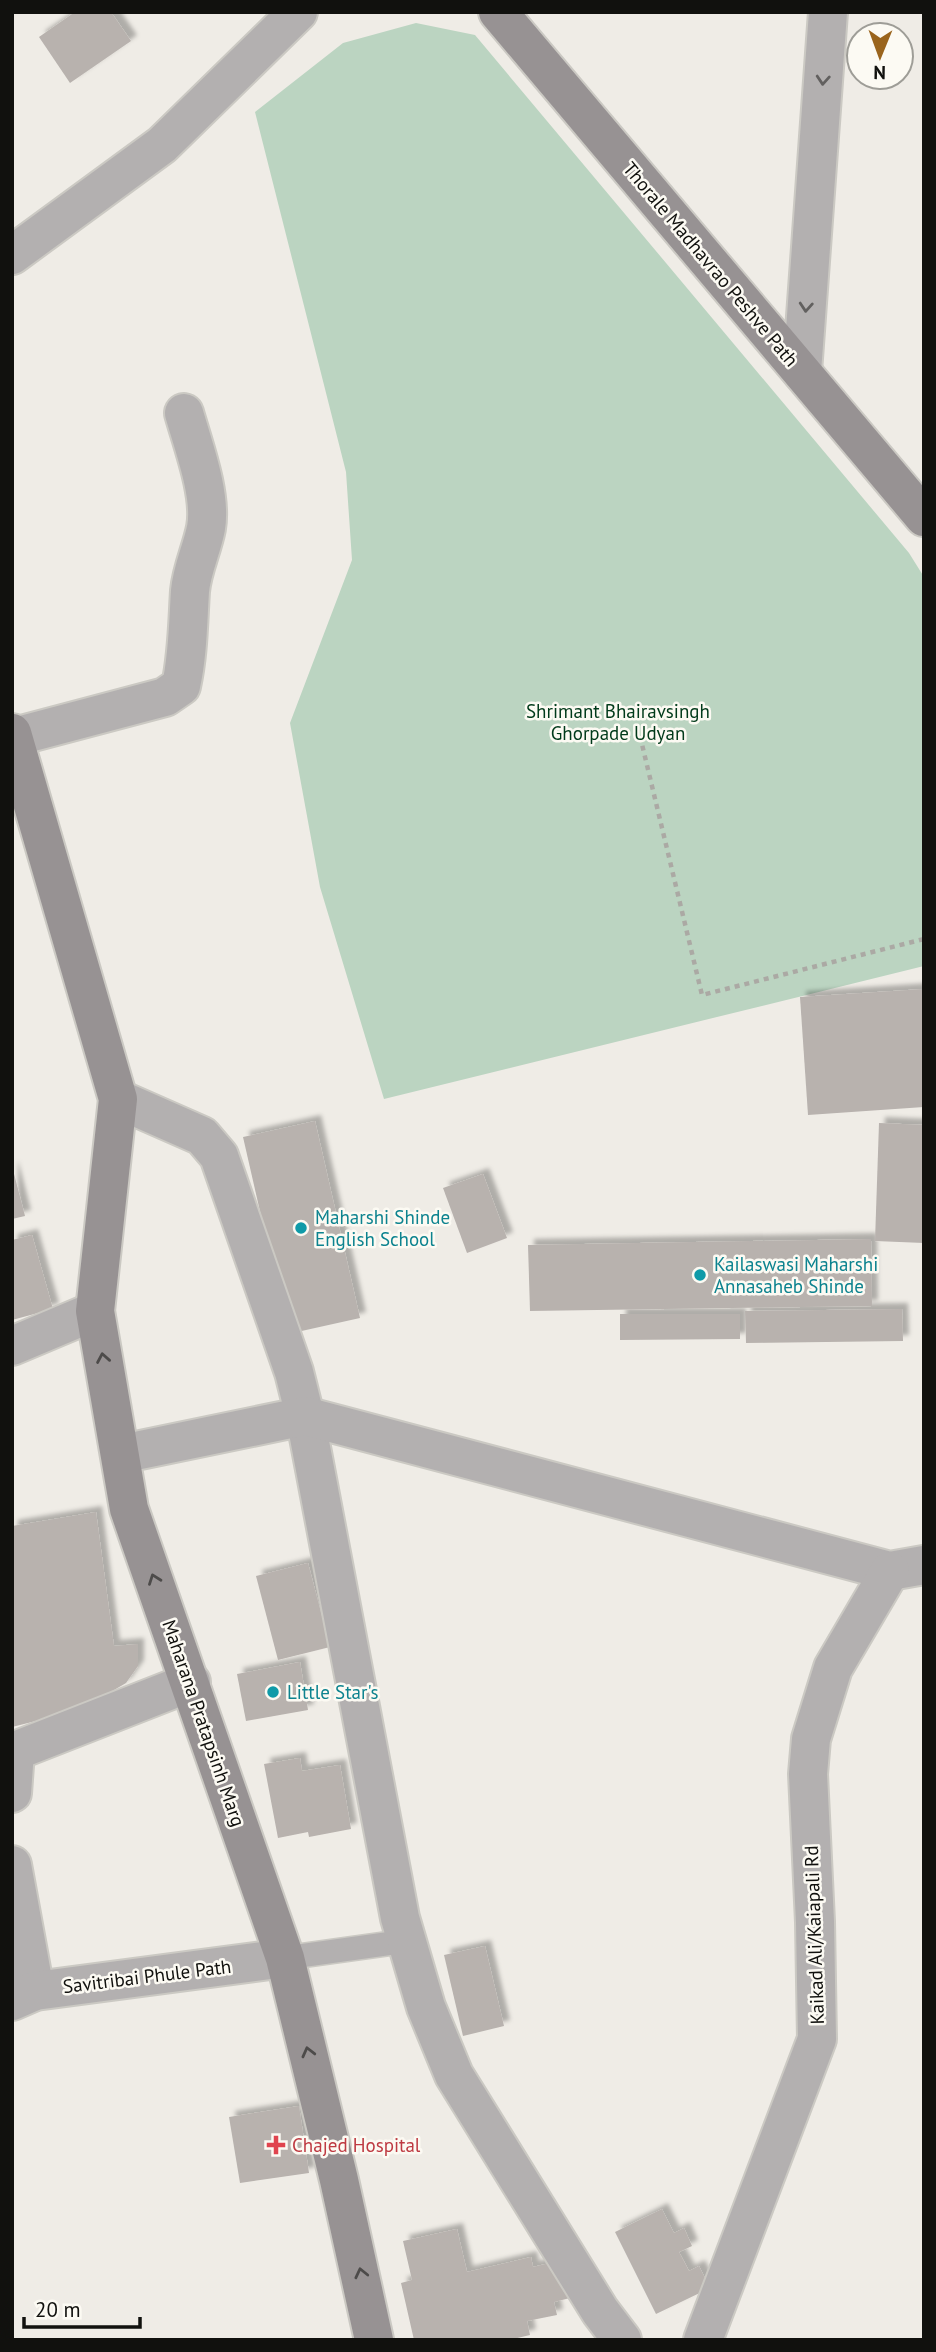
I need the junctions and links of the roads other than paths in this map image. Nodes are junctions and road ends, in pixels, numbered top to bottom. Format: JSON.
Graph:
{"nodes":[{"id":1,"x":298,"y":12,"type":"edge"},
{"id":2,"x":828,"y":12,"type":"edge"},
{"id":3,"x":514,"y":19,"type":"edge"},
{"id":4,"x":12,"y":255,"type":"edge"},
{"id":5,"x":802,"y":372,"type":"junction"},
{"id":6,"x":184,"y":413,"type":"dead end"},
{"id":7,"x":924,"y":517,"type":"edge"},
{"id":8,"x":13,"y":735,"type":"edge"},
{"id":9,"x":118,"y":1099,"type":"junction"},
{"id":10,"x":95,"y":1311,"type":"junction"},
{"id":11,"x":12,"y":1346,"type":"edge"},
{"id":12,"x":305,"y":1416,"type":"junction"},
{"id":13,"x":121,"y":1454,"type":"junction"},
{"id":14,"x":907,"y":1568,"type":"edge"},
{"id":15,"x":191,"y":1682,"type":"junction"},
{"id":16,"x":14,"y":1751,"type":"edge"},
{"id":17,"x":12,"y":1793,"type":"edge"},
{"id":18,"x":12,"y":1865,"type":"edge"},
{"id":19,"x":407,"y":1941,"type":"junction"},
{"id":20,"x":285,"y":1958,"type":"junction"},
{"id":21,"x":24,"y":1996,"type":"edge"},
{"id":22,"x":374,"y":2340,"type":"edge"},
{"id":23,"x":622,"y":2340,"type":"edge"},
{"id":24,"x":703,"y":2340,"type":"edge"}],
"edges":[{"from":1,"to":4,"type":"street"},
{"from":2,"to":5,"type":"street","one_way":true},
{"from":3,"to":5,"type":"street","name":"Thorale Madhavrao Peshve Path"},
{"from":5,"to":7,"type":"street","name":"Thorale Madhavrao Peshve Path"},
{"from":6,"to":8,"type":"street"},
{"from":8,"to":9,"type":"street"},
{"from":9,"to":10,"type":"street","name":"Maharana Pratapsinh Marg"},
{"from":9,"to":12,"type":"street"},
{"from":10,"to":11,"type":"street"},
{"from":13,"to":10,"type":"street","name":"Maharana Pratapsinh Marg","one_way":true},
{"from":12,"to":13,"type":"street"},
{"from":12,"to":14,"type":"street"},
{"from":12,"to":19,"type":"street"},
{"from":15,"to":13,"type":"street","name":"Maharana Pratapsinh Marg","one_way":true},
{"from":14,"to":24,"type":"street","name":"Kaikad Ali/Kaiapali Rd"},
{"from":15,"to":16,"type":"street"},
{"from":15,"to":20,"type":"street","name":"Maharana Pratapsinh Marg"},
{"from":16,"to":17,"type":"street"},
{"from":18,"to":21,"type":"street"},
{"from":19,"to":20,"type":"lane"},
{"from":19,"to":23,"type":"street"},
{"from":20,"to":21,"type":"street","name":"Savitribai Phule Path"},
{"from":22,"to":20,"type":"street","name":"Maharana Pratapsinh Marg","one_way":true}]}
